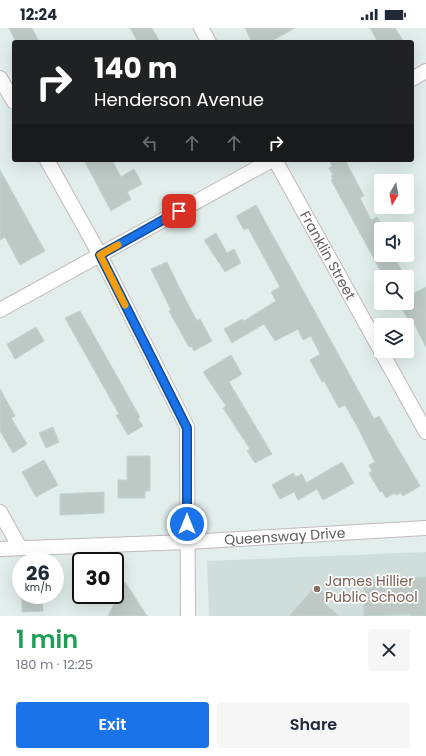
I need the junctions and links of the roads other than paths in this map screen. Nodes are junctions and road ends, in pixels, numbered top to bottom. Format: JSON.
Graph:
{"nodes":[{"id":1,"x":201,"y":28,"type":"edge"},
{"id":2,"x":208,"y":40,"type":"edge"},
{"id":3,"x":426,"y":71,"type":"edge"},
{"id":4,"x":0,"y":78,"type":"edge"},
{"id":5,"x":414,"y":78,"type":"edge"},
{"id":6,"x":12,"y":99,"type":"edge"},
{"id":7,"x":48,"y":162,"type":"edge"},
{"id":8,"x":268,"y":162,"type":"edge"},
{"id":9,"x":276,"y":162,"type":"edge"},
{"id":10,"x":100,"y":255,"type":"junction"},
{"id":11,"x":0,"y":310,"type":"edge"},
{"id":12,"x":374,"y":338,"type":"edge"},
{"id":13,"x":385,"y":358,"type":"edge"},
{"id":14,"x":426,"y":432,"type":"edge"},
{"id":15,"x":0,"y":512,"type":"edge"},
{"id":16,"x":426,"y":528,"type":"edge"},
{"id":17,"x":187,"y":542,"type":"junction"},
{"id":18,"x":20,"y":548,"type":"junction"},
{"id":19,"x":0,"y":549,"type":"edge"},
{"id":20,"x":188,"y":616,"type":"edge"}],
"edges":[{"from":1,"to":2,"type":"street"},
{"from":3,"to":5,"type":"street"},
{"from":4,"to":6,"type":"street"},
{"from":7,"to":10,"type":"street"},
{"from":8,"to":10,"type":"street"},
{"from":9,"to":12,"type":"street","name":"Franklin Street"},
{"from":10,"to":11,"type":"street"},
{"from":10,"to":17,"type":"street"},
{"from":13,"to":14,"type":"street","name":"Franklin Street"},
{"from":15,"to":18,"type":"street"},
{"from":16,"to":17,"type":"street","name":"Queensway Drive"},
{"from":17,"to":18,"type":"street","name":"Queensway Drive"},
{"from":17,"to":20,"type":"street"},
{"from":18,"to":19,"type":"street","name":"Queensway Drive"}]}
